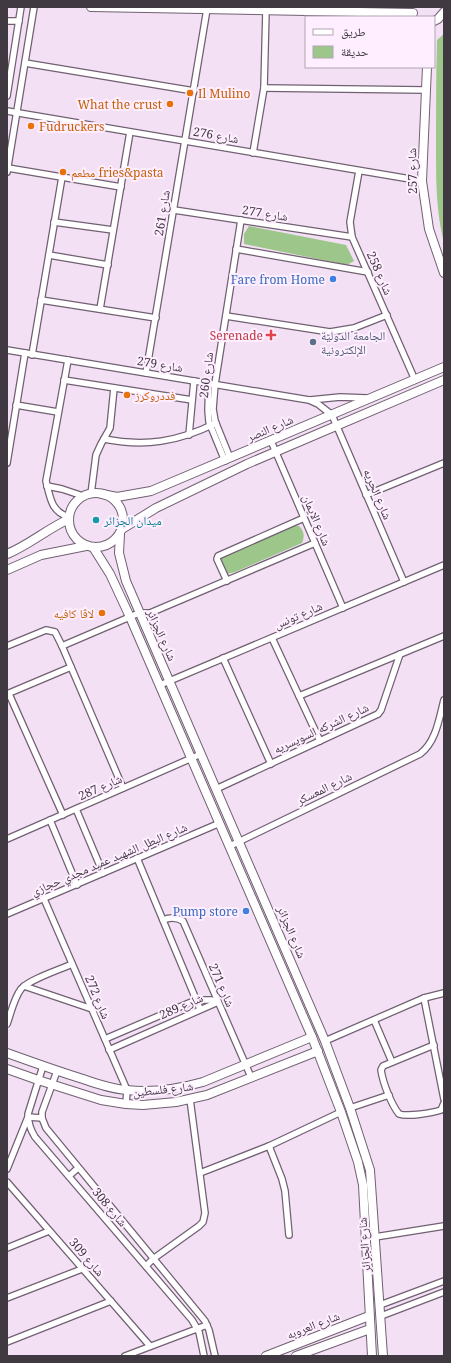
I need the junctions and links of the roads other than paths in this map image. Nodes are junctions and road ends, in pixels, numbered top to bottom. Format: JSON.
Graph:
{"nodes":[{"id":1,"x":21,"y":7,"type":"edge"},
{"id":2,"x":34,"y":7,"type":"edge"},
{"id":3,"x":91,"y":7,"type":"edge"},
{"id":4,"x":246,"y":8,"type":"edge"},
{"id":5,"x":207,"y":9,"type":"junction"},
{"id":6,"x":266,"y":10,"type":"junction"},
{"id":7,"x":414,"y":12,"type":"edge"},
{"id":8,"x":444,"y":12,"type":"edge"},
{"id":9,"x":435,"y":20,"type":"edge"},
{"id":10,"x":7,"y":21,"type":"edge"},
{"id":11,"x":19,"y":21,"type":"junction"},
{"id":12,"x":25,"y":63,"type":"junction"},
{"id":13,"x":426,"y":68,"type":"edge"},
{"id":14,"x":264,"y":88,"type":"junction"},
{"id":15,"x":425,"y":90,"type":"junction"},
{"id":16,"x":194,"y":91,"type":"junction"},
{"id":17,"x":7,"y":96,"type":"edge"},
{"id":18,"x":7,"y":111,"type":"edge"},
{"id":19,"x":17,"y":112,"type":"junction"},
{"id":20,"x":130,"y":132,"type":"junction"},
{"id":21,"x":185,"y":141,"type":"junction"},
{"id":22,"x":253,"y":153,"type":"junction"},
{"id":23,"x":8,"y":159,"type":"edge"},
{"id":24,"x":7,"y":170,"type":"edge"},
{"id":25,"x":359,"y":171,"type":"junction"},
{"id":26,"x":62,"y":177,"type":"junction"},
{"id":27,"x":422,"y":182,"type":"junction"},
{"id":28,"x":121,"y":187,"type":"junction"},
{"id":29,"x":174,"y":210,"type":"junction"},
{"id":30,"x":241,"y":220,"type":"junction"},
{"id":31,"x":54,"y":222,"type":"junction"},
{"id":32,"x":114,"y":230,"type":"junction"},
{"id":33,"x":352,"y":237,"type":"junction"},
{"id":34,"x":236,"y":249,"type":"junction"},
{"id":35,"x":49,"y":255,"type":"junction"},
{"id":36,"x":108,"y":265,"type":"junction"},
{"id":37,"x":368,"y":272,"type":"junction"},
{"id":38,"x":444,"y":273,"type":"edge"},
{"id":39,"x":41,"y":300,"type":"junction"},
{"id":40,"x":100,"y":309,"type":"junction"},
{"id":41,"x":226,"y":316,"type":"junction"},
{"id":42,"x":387,"y":316,"type":"junction"},
{"id":43,"x":156,"y":318,"type":"junction"},
{"id":44,"x":7,"y":350,"type":"edge"},
{"id":45,"x":24,"y":353,"type":"junction"},
{"id":46,"x":32,"y":355,"type":"junction"},
{"id":47,"x":68,"y":360,"type":"junction"},
{"id":48,"x":444,"y":367,"type":"edge"},
{"id":49,"x":146,"y":373,"type":"junction"},
{"id":50,"x":64,"y":380,"type":"junction"},
{"id":51,"x":415,"y":380,"type":"junction"},
{"id":52,"x":444,"y":380,"type":"edge"},
{"id":53,"x":194,"y":381,"type":"junction"},
{"id":54,"x":212,"y":384,"type":"junction"},
{"id":55,"x":114,"y":388,"type":"junction"},
{"id":56,"x":371,"y":399,"type":"junction"},
{"id":57,"x":192,"y":400,"type":"junction"},
{"id":58,"x":309,"y":400,"type":"junction"},
{"id":59,"x":16,"y":405,"type":"junction"},
{"id":60,"x":58,"y":412,"type":"junction"},
{"id":61,"x":332,"y":415,"type":"junction"},
{"id":62,"x":213,"y":425,"type":"junction"},
{"id":63,"x":336,"y":425,"type":"junction"},
{"id":64,"x":189,"y":435,"type":"junction"},
{"id":65,"x":104,"y":439,"type":"junction"},
{"id":66,"x":271,"y":441,"type":"junction"},
{"id":67,"x":276,"y":452,"type":"junction"},
{"id":68,"x":228,"y":459,"type":"junction"},
{"id":69,"x":7,"y":463,"type":"edge"},
{"id":70,"x":444,"y":463,"type":"edge"},
{"id":71,"x":47,"y":486,"type":"junction"},
{"id":72,"x":102,"y":494,"type":"junction"},
{"id":73,"x":87,"y":495,"type":"junction"},
{"id":74,"x":366,"y":495,"type":"junction"},
{"id":75,"x":69,"y":518,"type":"junction"},
{"id":76,"x":304,"y":518,"type":"junction"},
{"id":77,"x":121,"y":532,"type":"junction"},
{"id":78,"x":315,"y":543,"type":"junction"},
{"id":79,"x":90,"y":546,"type":"junction"},
{"id":80,"x":7,"y":554,"type":"edge"},
{"id":81,"x":444,"y":565,"type":"edge"},
{"id":82,"x":7,"y":570,"type":"edge"},
{"id":83,"x":227,"y":581,"type":"junction"},
{"id":84,"x":404,"y":582,"type":"junction"},
{"id":85,"x":343,"y":608,"type":"junction"},
{"id":86,"x":139,"y":613,"type":"junction"},
{"id":87,"x":130,"y":617,"type":"junction"},
{"id":88,"x":444,"y":636,"type":"edge"},
{"id":89,"x":272,"y":638,"type":"junction"},
{"id":90,"x":7,"y":646,"type":"edge"},
{"id":91,"x":62,"y":646,"type":"junction"},
{"id":92,"x":400,"y":654,"type":"junction"},
{"id":93,"x":223,"y":658,"type":"junction"},
{"id":94,"x":71,"y":667,"type":"junction"},
{"id":95,"x":170,"y":681,"type":"junction"},
{"id":96,"x":160,"y":685,"type":"junction"},
{"id":97,"x":8,"y":694,"type":"edge"},
{"id":98,"x":299,"y":696,"type":"junction"},
{"id":99,"x":444,"y":700,"type":"edge"},
{"id":100,"x":320,"y":741,"type":"junction"},
{"id":101,"x":201,"y":754,"type":"junction"},
{"id":102,"x":191,"y":758,"type":"junction"},
{"id":103,"x":271,"y":764,"type":"junction"},
{"id":104,"x":123,"y":788,"type":"junction"},
{"id":105,"x":216,"y":789,"type":"junction"},
{"id":106,"x":76,"y":809,"type":"junction"},
{"id":107,"x":63,"y":815,"type":"junction"},
{"id":108,"x":50,"y":820,"type":"junction"},
{"id":109,"x":220,"y":823,"type":"junction"},
{"id":110,"x":7,"y":839,"type":"edge"},
{"id":111,"x":239,"y":841,"type":"junction"},
{"id":112,"x":230,"y":846,"type":"junction"},
{"id":113,"x":137,"y":858,"type":"junction"},
{"id":114,"x":251,"y":869,"type":"junction"},
{"id":115,"x":103,"y":873,"type":"junction"},
{"id":116,"x":242,"y":874,"type":"junction"},
{"id":117,"x":77,"y":884,"type":"junction"},
{"id":118,"x":44,"y":899,"type":"junction"},
{"id":119,"x":7,"y":914,"type":"edge"},
{"id":120,"x":163,"y":920,"type":"junction"},
{"id":121,"x":277,"y":928,"type":"junction"},
{"id":122,"x":266,"y":932,"type":"junction"},
{"id":123,"x":72,"y":964,"type":"junction"},
{"id":124,"x":24,"y":986,"type":"junction"},
{"id":125,"x":444,"y":993,"type":"edge"},
{"id":126,"x":424,"y":998,"type":"junction"},
{"id":127,"x":196,"y":1000,"type":"junction"},
{"id":128,"x":218,"y":1002,"type":"junction"},
{"id":129,"x":92,"y":1009,"type":"junction"},
{"id":130,"x":200,"y":1009,"type":"junction"},
{"id":131,"x":374,"y":1020,"type":"junction"},
{"id":132,"x":7,"y":1024,"type":"edge"},
{"id":133,"x":312,"y":1037,"type":"junction"},
{"id":134,"x":105,"y":1039,"type":"junction"},
{"id":135,"x":325,"y":1041,"type":"junction"},
{"id":136,"x":434,"y":1046,"type":"junction"},
{"id":137,"x":109,"y":1050,"type":"junction"},
{"id":138,"x":318,"y":1051,"type":"junction"},
{"id":139,"x":7,"y":1053,"type":"edge"},
{"id":140,"x":392,"y":1062,"type":"junction"},
{"id":141,"x":245,"y":1065,"type":"junction"},
{"id":142,"x":42,"y":1066,"type":"junction"},
{"id":143,"x":7,"y":1069,"type":"edge"},
{"id":144,"x":57,"y":1071,"type":"junction"},
{"id":145,"x":251,"y":1077,"type":"junction"},
{"id":146,"x":38,"y":1080,"type":"junction"},
{"id":147,"x":52,"y":1085,"type":"junction"},
{"id":148,"x":443,"y":1085,"type":"edge"},
{"id":149,"x":127,"y":1090,"type":"junction"},
{"id":150,"x":160,"y":1091,"type":"junction"},
{"id":151,"x":389,"y":1095,"type":"junction"},
{"id":152,"x":190,"y":1099,"type":"junction"},
{"id":153,"x":444,"y":1099,"type":"edge"},
{"id":154,"x":162,"y":1103,"type":"junction"},
{"id":155,"x":444,"y":1103,"type":"edge"},
{"id":156,"x":126,"y":1104,"type":"junction"},
{"id":157,"x":350,"y":1108,"type":"junction"},
{"id":158,"x":342,"y":1112,"type":"junction"},
{"id":159,"x":28,"y":1117,"type":"junction"},
{"id":160,"x":42,"y":1118,"type":"junction"},
{"id":161,"x":269,"y":1146,"type":"junction"},
{"id":162,"x":78,"y":1168,"type":"junction"},
{"id":163,"x":7,"y":1169,"type":"edge"},
{"id":164,"x":200,"y":1173,"type":"junction"},
{"id":165,"x":69,"y":1176,"type":"junction"},
{"id":166,"x":7,"y":1182,"type":"edge"},
{"id":167,"x":107,"y":1204,"type":"junction"},
{"id":168,"x":99,"y":1211,"type":"junction"},
{"id":169,"x":444,"y":1226,"type":"edge"},
{"id":170,"x":49,"y":1231,"type":"junction"},
{"id":171,"x":289,"y":1235,"type":"dead end"},
{"id":172,"x":134,"y":1236,"type":"junction"},
{"id":173,"x":375,"y":1237,"type":"junction"},
{"id":174,"x":125,"y":1242,"type":"junction"},
{"id":175,"x":7,"y":1248,"type":"edge"},
{"id":176,"x":153,"y":1259,"type":"junction"},
{"id":177,"x":146,"y":1266,"type":"junction"},
{"id":178,"x":82,"y":1269,"type":"junction"},
{"id":179,"x":444,"y":1281,"type":"edge"},
{"id":180,"x":443,"y":1292,"type":"edge"},
{"id":181,"x":7,"y":1298,"type":"edge"},
{"id":182,"x":444,"y":1300,"type":"edge"},
{"id":183,"x":110,"y":1301,"type":"junction"},
{"id":184,"x":380,"y":1305,"type":"junction"},
{"id":185,"x":369,"y":1316,"type":"junction"},
{"id":186,"x":381,"y":1316,"type":"junction"},
{"id":187,"x":207,"y":1325,"type":"junction"},
{"id":188,"x":197,"y":1328,"type":"junction"},
{"id":189,"x":370,"y":1329,"type":"junction"},
{"id":190,"x":7,"y":1342,"type":"edge"},
{"id":191,"x":150,"y":1346,"type":"junction"},
{"id":192,"x":125,"y":1356,"type":"edge"},
{"id":193,"x":204,"y":1356,"type":"edge"},
{"id":194,"x":215,"y":1356,"type":"edge"},
{"id":195,"x":266,"y":1356,"type":"edge"},
{"id":196,"x":296,"y":1356,"type":"edge"},
{"id":197,"x":372,"y":1356,"type":"edge"},
{"id":198,"x":383,"y":1356,"type":"edge"}],
"edges":[{"from":1,"to":11,"type":"street"},
{"from":2,"to":12,"type":"street"},
{"from":3,"to":5,"type":"street"},
{"from":4,"to":5,"type":"street"},
{"from":4,"to":6,"type":"street"},
{"from":5,"to":16,"type":"street","name":"شارع 261"},
{"from":6,"to":7,"type":"street"},
{"from":6,"to":14,"type":"street"},
{"from":8,"to":9,"type":"street"},
{"from":10,"to":11,"type":"street"},
{"from":11,"to":17,"type":"street"},
{"from":12,"to":16,"type":"street"},
{"from":12,"to":19,"type":"street"},
{"from":13,"to":15,"type":"street","name":"شارع 257"},
{"from":14,"to":15,"type":"street"},
{"from":14,"to":22,"type":"street"},
{"from":15,"to":27,"type":"street","name":"شارع 257"},
{"from":16,"to":21,"type":"street","name":"شارع 261"},
{"from":18,"to":19,"type":"street","name":"شارع 276"},
{"from":19,"to":20,"type":"street","name":"شارع 276"},
{"from":19,"to":23,"type":"street"},
{"from":20,"to":21,"type":"street","name":"شارع 276"},
{"from":20,"to":28,"type":"street"},
{"from":21,"to":22,"type":"street","name":"شارع 276"},
{"from":21,"to":29,"type":"street","name":"شارع 261"},
{"from":22,"to":25,"type":"street","name":"شارع 276"},
{"from":23,"to":24,"type":"street"},
{"from":24,"to":26,"type":"street"},
{"from":25,"to":27,"type":"street","name":"شارع 276"},
{"from":25,"to":33,"type":"street","name":"شارع 258"},
{"from":26,"to":28,"type":"street"},
{"from":26,"to":31,"type":"street"},
{"from":27,"to":38,"type":"street","name":"شارع 257"},
{"from":28,"to":32,"type":"street"},
{"from":29,"to":30,"type":"street","name":"شارع 277"},
{"from":29,"to":43,"type":"street","name":"شارع 261"},
{"from":30,"to":33,"type":"street","name":"شارع 277"},
{"from":30,"to":34,"type":"street","name":"شارع 260"},
{"from":31,"to":32,"type":"street"},
{"from":31,"to":35,"type":"street"},
{"from":32,"to":36,"type":"street"},
{"from":33,"to":37,"type":"street","name":"شارع 258"},
{"from":34,"to":37,"type":"street"},
{"from":34,"to":41,"type":"street","name":"شارع 260"},
{"from":35,"to":36,"type":"street"},
{"from":35,"to":39,"type":"street"},
{"from":36,"to":40,"type":"street"},
{"from":37,"to":42,"type":"street","name":"شارع 258"},
{"from":39,"to":40,"type":"street"},
{"from":39,"to":46,"type":"street"},
{"from":40,"to":43,"type":"street"},
{"from":41,"to":42,"type":"street"},
{"from":41,"to":54,"type":"street","name":"شارع 260"},
{"from":42,"to":51,"type":"street","name":"شارع 258"},
{"from":43,"to":49,"type":"street","name":"شارع 261"},
{"from":44,"to":45,"type":"street","name":"شارع 279"},
{"from":45,"to":46,"type":"street","name":"شارع 279"},
{"from":45,"to":59,"type":"street"},
{"from":46,"to":47,"type":"street","name":"شارع 279"},
{"from":47,"to":49,"type":"street","name":"شارع 279"},
{"from":47,"to":50,"type":"street"},
{"from":48,"to":51,"type":"street","name":"شارع النصر"},
{"from":49,"to":53,"type":"street","name":"شارع 279"},
{"from":50,"to":55,"type":"street"},
{"from":50,"to":60,"type":"street"},
{"from":51,"to":56,"type":"street","name":"شارع النصر"},
{"from":52,"to":63,"type":"street","name":"شارع النصر"},
{"from":53,"to":54,"type":"street","name":"شارع 279"},
{"from":53,"to":57,"type":"street"},
{"from":54,"to":58,"type":"street","name":"شارع 279"},
{"from":54,"to":62,"type":"street","name":"شارع 260"},
{"from":55,"to":57,"type":"street"},
{"from":55,"to":65,"type":"street"},
{"from":56,"to":58,"type":"street","name":"شارع 279"},
{"from":56,"to":61,"type":"street","name":"شارع النصر"},
{"from":57,"to":64,"type":"street"},
{"from":58,"to":61,"type":"street","name":"شارع 279"},
{"from":59,"to":60,"type":"street"},
{"from":59,"to":69,"type":"street"},
{"from":60,"to":71,"type":"street"},
{"from":61,"to":63,"type":"street","name":"شارع الحريه"},
{"from":61,"to":66,"type":"street","name":"شارع النصر"},
{"from":62,"to":64,"type":"street"},
{"from":62,"to":68,"type":"street","name":"شارع 260"},
{"from":63,"to":67,"type":"street","name":"شارع النصر"},
{"from":63,"to":74,"type":"street","name":"شارع الحريه"},
{"from":64,"to":65,"type":"street"},
{"from":65,"to":73,"type":"street"},
{"from":66,"to":67,"type":"street","name":"شارع الايمان"},
{"from":66,"to":68,"type":"street","name":"شارع النصر"},
{"from":67,"to":76,"type":"street","name":"شارع الايمان"},
{"from":67,"to":77,"type":"street","name":"شارع النصر"},
{"from":68,"to":72,"type":"street","name":"شارع النصر"},
{"from":70,"to":74,"type":"street"},
{"from":71,"to":73,"type":"street"},
{"from":71,"to":75,"type":"street"},
{"from":72,"to":73,"type":"street"},
{"from":72,"to":77,"type":"street"},
{"from":73,"to":75,"type":"street"},
{"from":74,"to":84,"type":"street","name":"شارع الحريه"},
{"from":75,"to":79,"type":"street"},
{"from":75,"to":80,"type":"street"},
{"from":76,"to":78,"type":"street","name":"شارع الايمان"},
{"from":76,"to":83,"type":"street"},
{"from":77,"to":79,"type":"street"},
{"from":77,"to":86,"type":"street","name":"شارع الجزائر"},
{"from":78,"to":83,"type":"street"},
{"from":78,"to":85,"type":"street","name":"شارع الايمان"},
{"from":79,"to":82,"type":"street"},
{"from":79,"to":87,"type":"street","name":"شارع الجزائر"},
{"from":81,"to":84,"type":"street","name":"شارع تونس"},
{"from":83,"to":86,"type":"street"},
{"from":84,"to":85,"type":"street","name":"شارع تونس"},
{"from":85,"to":89,"type":"street","name":"شارع تونس"},
{"from":86,"to":87,"type":"street"},
{"from":86,"to":95,"type":"street","name":"شارع الجزائر"},
{"from":87,"to":91,"type":"street"},
{"from":87,"to":96,"type":"street","name":"شارع الجزائر"},
{"from":88,"to":92,"type":"street"},
{"from":89,"to":93,"type":"street","name":"شارع تونس"},
{"from":89,"to":98,"type":"street"},
{"from":90,"to":91,"type":"street"},
{"from":91,"to":94,"type":"street"},
{"from":92,"to":98,"type":"street"},
{"from":92,"to":100,"type":"street","name":"شارع الشركه السويسريه"},
{"from":93,"to":95,"type":"street","name":"شارع تونس"},
{"from":93,"to":103,"type":"street"},
{"from":94,"to":97,"type":"street"},
{"from":94,"to":104,"type":"street"},
{"from":95,"to":96,"type":"street","name":"شارع تونس"},
{"from":95,"to":101,"type":"street","name":"شارع الجزائر"},
{"from":96,"to":102,"type":"street","name":"شارع الجزائر"},
{"from":97,"to":107,"type":"street"},
{"from":98,"to":100,"type":"street"},
{"from":99,"to":111,"type":"street","name":"شارع المعسكر"},
{"from":100,"to":103,"type":"street","name":"شارع الشركه السويسريه"},
{"from":101,"to":102,"type":"street","name":"شارع 287"},
{"from":101,"to":105,"type":"street","name":"شارع الجزائر"},
{"from":102,"to":104,"type":"street","name":"شارع 287"},
{"from":102,"to":109,"type":"street","name":"شارع الجزائر"},
{"from":103,"to":105,"type":"street","name":"شارع الشركه السويسريه"},
{"from":104,"to":106,"type":"street","name":"شارع 287"},
{"from":105,"to":111,"type":"street","name":"شارع الجزائر"},
{"from":106,"to":107,"type":"street","name":"شارع 287"},
{"from":106,"to":115,"type":"street"},
{"from":107,"to":108,"type":"street","name":"شارع 287"},
{"from":108,"to":110,"type":"street","name":"شارع 287"},
{"from":108,"to":117,"type":"street"},
{"from":109,"to":112,"type":"street","name":"شارع الجزائر"},
{"from":109,"to":113,"type":"street","name":"شارع البطل الشهيد عميد مجدي حجازي"},
{"from":111,"to":112,"type":"street","name":"شارع المعسكر"},
{"from":111,"to":114,"type":"street","name":"شارع الجزائر"},
{"from":112,"to":116,"type":"street","name":"شارع الجزائر"},
{"from":113,"to":115,"type":"street","name":"شارع البطل الشهيد عميد مجدي حجازي"},
{"from":113,"to":120,"type":"street"},
{"from":114,"to":116,"type":"street"},
{"from":114,"to":121,"type":"street","name":"شارع الجزائر"},
{"from":115,"to":117,"type":"street","name":"شارع البطل الشهيد عميد مجدي حجازي"},
{"from":116,"to":122,"type":"street","name":"شارع الجزائر"},
{"from":117,"to":118,"type":"street","name":"شارع البطل الشهيد عميد مجدي حجازي"},
{"from":118,"to":119,"type":"street","name":"شارع البطل الشهيد عميد مجدي حجازي"},
{"from":118,"to":123,"type":"street","name":"شارع 272"},
{"from":120,"to":127,"type":"street"},
{"from":120,"to":128,"type":"street","name":"شارع 271"},
{"from":121,"to":122,"type":"street"},
{"from":121,"to":135,"type":"street","name":"شارع الجزائر"},
{"from":122,"to":133,"type":"street","name":"شارع الجزائر"},
{"from":123,"to":124,"type":"street"},
{"from":123,"to":129,"type":"street","name":"شارع 272"},
{"from":124,"to":129,"type":"street"},
{"from":124,"to":132,"type":"street"},
{"from":125,"to":126,"type":"street"},
{"from":126,"to":131,"type":"street"},
{"from":126,"to":136,"type":"street"},
{"from":127,"to":128,"type":"street","name":"شارع 289"},
{"from":127,"to":130,"type":"street"},
{"from":127,"to":134,"type":"street","name":"شارع 289"},
{"from":128,"to":130,"type":"street","name":"شارع 289"},
{"from":128,"to":141,"type":"street","name":"شارع 271"},
{"from":129,"to":134,"type":"street","name":"شارع 272"},
{"from":130,"to":137,"type":"street","name":"شارع 289"},
{"from":131,"to":135,"type":"street"},
{"from":131,"to":140,"type":"street"},
{"from":133,"to":138,"type":"street","name":"شارع الجزائر"},
{"from":133,"to":141,"type":"street","name":"شارع فلسطين"},
{"from":134,"to":137,"type":"street","name":"شارع 272"},
{"from":135,"to":157,"type":"street","name":"شارع الجزائر"},
{"from":136,"to":140,"type":"street"},
{"from":136,"to":148,"type":"street"},
{"from":137,"to":149,"type":"street","name":"شارع 272"},
{"from":138,"to":145,"type":"street","name":"شارع فلسطين"},
{"from":138,"to":158,"type":"street","name":"شارع الجزائر"},
{"from":139,"to":142,"type":"street","name":"شارع فلسطين"},
{"from":140,"to":151,"type":"street"},
{"from":141,"to":145,"type":"street","name":"شارع 271"},
{"from":141,"to":150,"type":"street","name":"شارع فلسطين"},
{"from":142,"to":144,"type":"street","name":"شارع فلسطين"},
{"from":142,"to":146,"type":"street"},
{"from":143,"to":146,"type":"street","name":"شارع فلسطين"},
{"from":144,"to":147,"type":"street"},
{"from":144,"to":149,"type":"street","name":"شارع فلسطين"},
{"from":145,"to":152,"type":"street","name":"شارع فلسطين"},
{"from":146,"to":147,"type":"street","name":"شارع فلسطين"},
{"from":146,"to":159,"type":"street"},
{"from":147,"to":156,"type":"street","name":"شارع فلسطين"},
{"from":147,"to":160,"type":"street"},
{"from":148,"to":153,"type":"street"},
{"from":149,"to":150,"type":"street","name":"شارع فلسطين"},
{"from":149,"to":156,"type":"street","name":"شارع 272"},
{"from":150,"to":154,"type":"street"},
{"from":151,"to":155,"type":"street"},
{"from":151,"to":157,"type":"street"},
{"from":152,"to":154,"type":"street","name":"شارع فلسطين"},
{"from":152,"to":164,"type":"street"},
{"from":154,"to":156,"type":"street","name":"شارع فلسطين"},
{"from":157,"to":173,"type":"street","name":"شارع الجزائر"},
{"from":158,"to":161,"type":"street"},
{"from":158,"to":185,"type":"street","name":"شارع الجزائر"},
{"from":159,"to":160,"type":"street"},
{"from":159,"to":163,"type":"street"},
{"from":159,"to":165,"type":"street","name":"شارع 308"},
{"from":160,"to":162,"type":"street","name":"شارع 308"},
{"from":161,"to":164,"type":"street"},
{"from":161,"to":171,"type":"street"},
{"from":162,"to":165,"type":"street"},
{"from":162,"to":167,"type":"street","name":"شارع 308"},
{"from":164,"to":176,"type":"street"},
{"from":165,"to":168,"type":"street","name":"شارع 308"},
{"from":166,"to":170,"type":"street","name":"شارع 309"},
{"from":167,"to":168,"type":"street"},
{"from":167,"to":172,"type":"street","name":"شارع 308"},
{"from":168,"to":174,"type":"street","name":"شارع 308"},
{"from":169,"to":173,"type":"street"},
{"from":170,"to":175,"type":"street"},
{"from":170,"to":178,"type":"street","name":"شارع 309"},
{"from":172,"to":174,"type":"street"},
{"from":172,"to":176,"type":"street","name":"شارع 308"},
{"from":173,"to":184,"type":"street","name":"شارع الجزائر"},
{"from":174,"to":177,"type":"street","name":"شارع 308"},
{"from":176,"to":177,"type":"street"},
{"from":176,"to":187,"type":"street","name":"شارع 308"},
{"from":177,"to":188,"type":"street","name":"شارع 308"},
{"from":178,"to":181,"type":"street"},
{"from":178,"to":183,"type":"street","name":"شارع 309"},
{"from":179,"to":184,"type":"street"},
{"from":180,"to":182,"type":"street"},
{"from":180,"to":186,"type":"street"},
{"from":183,"to":190,"type":"street"},
{"from":183,"to":191,"type":"street","name":"شارع 309"},
{"from":184,"to":186,"type":"street","name":"شارع الجزائر"},
{"from":185,"to":189,"type":"street","name":"شارع الجزائر"},
{"from":185,"to":195,"type":"street","name":"شارع العروبه"},
{"from":186,"to":198,"type":"street","name":"شارع الجزائر"},
{"from":187,"to":188,"type":"street"},
{"from":187,"to":194,"type":"street","name":"شارع 308"},
{"from":188,"to":191,"type":"street"},
{"from":188,"to":193,"type":"street","name":"شارع 308"},
{"from":189,"to":196,"type":"street","name":"شارع العروبه"},
{"from":189,"to":197,"type":"street","name":"شارع الجزائر"},
{"from":191,"to":192,"type":"street"}]}
